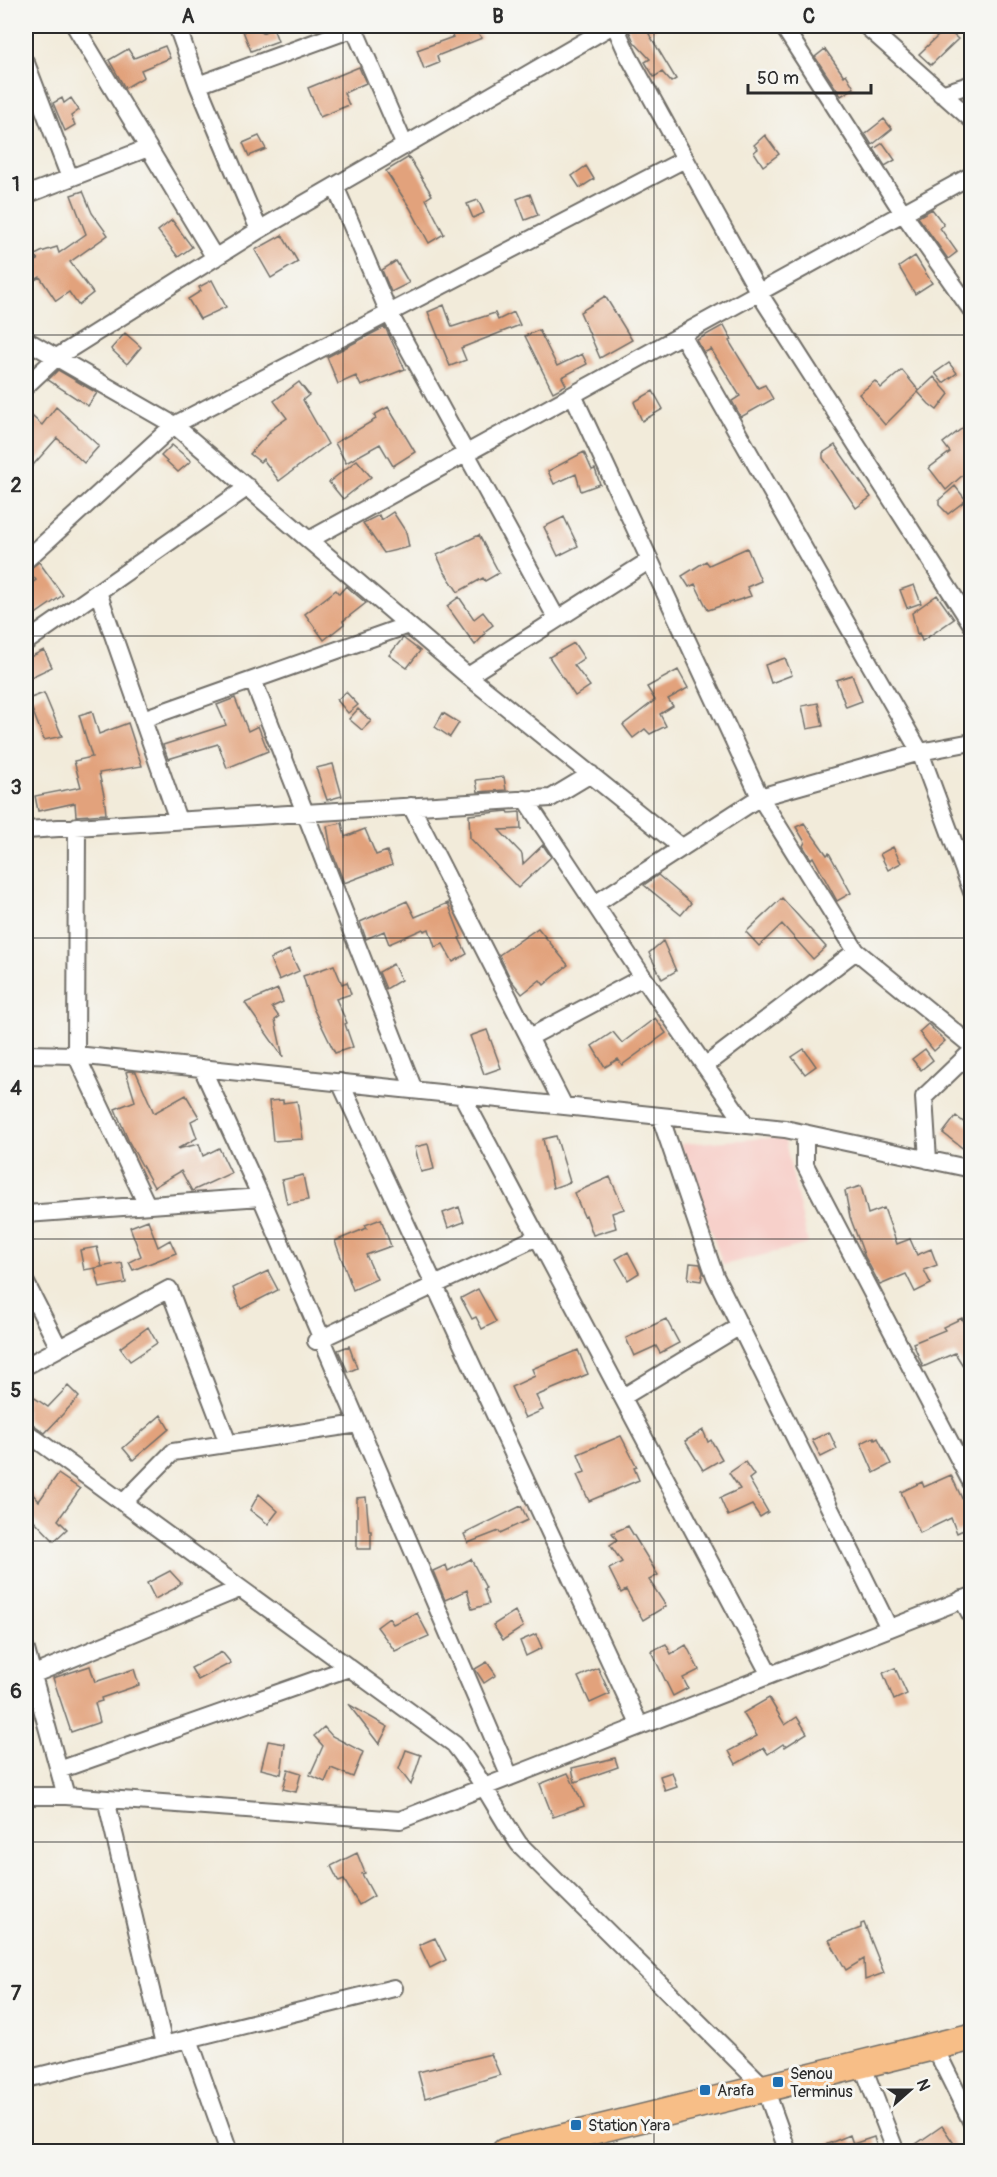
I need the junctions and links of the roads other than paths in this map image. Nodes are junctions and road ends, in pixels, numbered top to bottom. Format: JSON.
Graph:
{"nodes":[{"id":1,"x":75,"y":26,"type":"edge"},
{"id":2,"x":177,"y":26,"type":"edge"},
{"id":3,"x":356,"y":26,"type":"edge"},
{"id":4,"x":613,"y":26,"type":"edge"},
{"id":5,"x":783,"y":26,"type":"edge"},
{"id":6,"x":866,"y":26,"type":"edge"},
{"id":7,"x":26,"y":63,"type":"edge"},
{"id":8,"x":972,"y":84,"type":"edge"},
{"id":9,"x":198,"y":85,"type":"junction"},
{"id":10,"x":941,"y":94,"type":"junction"},
{"id":11,"x":972,"y":120,"type":"edge"},
{"id":12,"x":405,"y":146,"type":"junction"},
{"id":13,"x":148,"y":148,"type":"junction"},
{"id":14,"x":686,"y":159,"type":"junction"},
{"id":15,"x":972,"y":176,"type":"edge"},
{"id":16,"x":70,"y":178,"type":"junction"},
{"id":17,"x":336,"y":186,"type":"junction"},
{"id":18,"x":26,"y":195,"type":"edge"},
{"id":19,"x":903,"y":213,"type":"junction"},
{"id":20,"x":259,"y":230,"type":"junction"},
{"id":21,"x":214,"y":258,"type":"junction"},
{"id":22,"x":759,"y":293,"type":"junction"},
{"id":23,"x":972,"y":311,"type":"edge"},
{"id":24,"x":389,"y":313,"type":"junction"},
{"id":25,"x":682,"y":335,"type":"junction"},
{"id":26,"x":26,"y":340,"type":"edge"},
{"id":27,"x":57,"y":357,"type":"junction"},
{"id":28,"x":26,"y":386,"type":"edge"},
{"id":29,"x":573,"y":395,"type":"junction"},
{"id":30,"x":174,"y":424,"type":"junction"},
{"id":31,"x":466,"y":454,"type":"junction"},
{"id":32,"x":248,"y":487,"type":"junction"},
{"id":33,"x":309,"y":540,"type":"junction"},
{"id":34,"x":26,"y":560,"type":"edge"},
{"id":35,"x":650,"y":560,"type":"junction"},
{"id":36,"x":98,"y":592,"type":"junction"},
{"id":37,"x":557,"y":620,"type":"junction"},
{"id":38,"x":408,"y":625,"type":"junction"},
{"id":39,"x":972,"y":625,"type":"edge"},
{"id":40,"x":26,"y":642,"type":"edge"},
{"id":41,"x":468,"y":676,"type":"junction"},
{"id":42,"x":254,"y":680,"type":"junction"},
{"id":43,"x":143,"y":720,"type":"junction"},
{"id":44,"x":972,"y":742,"type":"edge"},
{"id":45,"x":920,"y":752,"type":"junction"},
{"id":46,"x":591,"y":774,"type":"junction"},
{"id":47,"x":760,"y":797,"type":"junction"},
{"id":48,"x":525,"y":799,"type":"junction"},
{"id":49,"x":411,"y":806,"type":"junction"},
{"id":50,"x":305,"y":813,"type":"junction"},
{"id":51,"x":178,"y":820,"type":"junction"},
{"id":52,"x":77,"y":826,"type":"junction"},
{"id":53,"x":26,"y":830,"type":"edge"},
{"id":54,"x":682,"y":848,"type":"junction"},
{"id":55,"x":972,"y":892,"type":"edge"},
{"id":56,"x":595,"y":904,"type":"junction"},
{"id":57,"x":856,"y":951,"type":"junction"},
{"id":58,"x":643,"y":977,"type":"junction"},
{"id":59,"x":530,"y":1037,"type":"junction"},
{"id":60,"x":972,"y":1046,"type":"edge"},
{"id":61,"x":972,"y":1052,"type":"edge"},
{"id":62,"x":26,"y":1054,"type":"edge"},
{"id":63,"x":76,"y":1055,"type":"junction"},
{"id":64,"x":705,"y":1066,"type":"junction"},
{"id":65,"x":202,"y":1068,"type":"junction"},
{"id":66,"x":340,"y":1082,"type":"junction"},
{"id":67,"x":414,"y":1090,"type":"junction"},
{"id":68,"x":462,"y":1095,"type":"junction"},
{"id":69,"x":564,"y":1106,"type":"junction"},
{"id":70,"x":660,"y":1116,"type":"junction"},
{"id":71,"x":746,"y":1125,"type":"junction"},
{"id":72,"x":805,"y":1133,"type":"junction"},
{"id":73,"x":928,"y":1160,"type":"junction"},
{"id":74,"x":970,"y":1172,"type":"edge"},
{"id":75,"x":261,"y":1197,"type":"junction"},
{"id":76,"x":147,"y":1205,"type":"junction"},
{"id":77,"x":26,"y":1214,"type":"edge"},
{"id":78,"x":537,"y":1237,"type":"junction"},
{"id":79,"x":26,"y":1283,"type":"edge"},
{"id":80,"x":434,"y":1285,"type":"junction"},
{"id":81,"x":740,"y":1326,"type":"junction"},
{"id":82,"x":318,"y":1339,"type":"junction"},
{"id":83,"x":59,"y":1348,"type":"junction"},
{"id":84,"x":26,"y":1366,"type":"edge"},
{"id":85,"x":623,"y":1397,"type":"junction"},
{"id":86,"x":358,"y":1424,"type":"junction"},
{"id":87,"x":26,"y":1432,"type":"edge"},
{"id":88,"x":228,"y":1443,"type":"junction"},
{"id":89,"x":972,"y":1484,"type":"edge"},
{"id":90,"x":123,"y":1503,"type":"junction"},
{"id":91,"x":240,"y":1589,"type":"junction"},
{"id":92,"x":967,"y":1597,"type":"edge"},
{"id":93,"x":972,"y":1617,"type":"edge"},
{"id":94,"x":889,"y":1628,"type":"junction"},
{"id":95,"x":26,"y":1650,"type":"edge"},
{"id":96,"x":349,"y":1668,"type":"junction"},
{"id":97,"x":32,"y":1675,"type":"junction"},
{"id":98,"x":770,"y":1675,"type":"junction"},
{"id":99,"x":640,"y":1726,"type":"junction"},
{"id":100,"x":59,"y":1770,"type":"junction"},
{"id":101,"x":510,"y":1776,"type":"junction"},
{"id":102,"x":486,"y":1788,"type":"junction"},
{"id":103,"x":26,"y":1796,"type":"edge"},
{"id":104,"x":66,"y":1796,"type":"junction"},
{"id":105,"x":106,"y":1799,"type":"junction"},
{"id":106,"x":394,"y":1988,"type":"dead end"},
{"id":107,"x":972,"y":2037,"type":"edge"},
{"id":108,"x":189,"y":2039,"type":"junction"},
{"id":109,"x":164,"y":2045,"type":"junction"},
{"id":110,"x":934,"y":2046,"type":"junction"},
{"id":111,"x":862,"y":2064,"type":"junction"},
{"id":112,"x":26,"y":2079,"type":"edge"},
{"id":113,"x":765,"y":2088,"type":"junction"},
{"id":114,"x":972,"y":2123,"type":"edge"},
{"id":115,"x":514,"y":2150,"type":"edge"},
{"id":116,"x":228,"y":2151,"type":"edge"},
{"id":117,"x":788,"y":2151,"type":"edge"},
{"id":118,"x":896,"y":2151,"type":"edge"}],
"edges":[{"from":1,"to":13,"type":"street"},
{"from":2,"to":9,"type":"street"},
{"from":3,"to":9,"type":"street"},
{"from":3,"to":12,"type":"street"},
{"from":4,"to":12,"type":"street"},
{"from":4,"to":14,"type":"street"},
{"from":5,"to":19,"type":"street"},
{"from":6,"to":10,"type":"street"},
{"from":7,"to":16,"type":"street"},
{"from":8,"to":10,"type":"street"},
{"from":9,"to":20,"type":"street"},
{"from":10,"to":11,"type":"street"},
{"from":12,"to":17,"type":"street"},
{"from":13,"to":16,"type":"street"},
{"from":13,"to":21,"type":"street"},
{"from":14,"to":22,"type":"street"},
{"from":14,"to":24,"type":"street"},
{"from":15,"to":19,"type":"street"},
{"from":16,"to":18,"type":"street"},
{"from":17,"to":20,"type":"street"},
{"from":17,"to":24,"type":"street"},
{"from":19,"to":22,"type":"street"},
{"from":19,"to":23,"type":"street"},
{"from":20,"to":21,"type":"street"},
{"from":21,"to":27,"type":"street"},
{"from":22,"to":25,"type":"street"},
{"from":22,"to":39,"type":"street"},
{"from":24,"to":30,"type":"street"},
{"from":24,"to":31,"type":"street"},
{"from":25,"to":29,"type":"street"},
{"from":25,"to":45,"type":"street"},
{"from":26,"to":27,"type":"street"},
{"from":27,"to":28,"type":"street"},
{"from":27,"to":30,"type":"street"},
{"from":29,"to":31,"type":"street"},
{"from":29,"to":35,"type":"street"},
{"from":30,"to":32,"type":"street"},
{"from":30,"to":34,"type":"street"},
{"from":31,"to":33,"type":"street"},
{"from":31,"to":37,"type":"street"},
{"from":32,"to":33,"type":"street"},
{"from":32,"to":36,"type":"street"},
{"from":33,"to":38,"type":"street"},
{"from":35,"to":37,"type":"street"},
{"from":35,"to":47,"type":"street"},
{"from":36,"to":40,"type":"street"},
{"from":36,"to":43,"type":"street"},
{"from":37,"to":41,"type":"street"},
{"from":38,"to":41,"type":"street"},
{"from":38,"to":42,"type":"street"},
{"from":41,"to":46,"type":"street"},
{"from":42,"to":43,"type":"street"},
{"from":42,"to":50,"type":"street"},
{"from":43,"to":51,"type":"street"},
{"from":44,"to":45,"type":"street"},
{"from":45,"to":47,"type":"street"},
{"from":45,"to":55,"type":"street"},
{"from":46,"to":48,"type":"street"},
{"from":46,"to":54,"type":"street"},
{"from":47,"to":54,"type":"street"},
{"from":47,"to":57,"type":"street"},
{"from":48,"to":49,"type":"street"},
{"from":48,"to":56,"type":"street"},
{"from":49,"to":50,"type":"street"},
{"from":49,"to":59,"type":"street"},
{"from":50,"to":51,"type":"street"},
{"from":50,"to":67,"type":"street"},
{"from":51,"to":52,"type":"street"},
{"from":52,"to":53,"type":"street"},
{"from":52,"to":63,"type":"street"},
{"from":54,"to":56,"type":"street"},
{"from":56,"to":58,"type":"street"},
{"from":57,"to":60,"type":"street"},
{"from":57,"to":64,"type":"street"},
{"from":58,"to":59,"type":"street"},
{"from":58,"to":64,"type":"street"},
{"from":59,"to":69,"type":"street"},
{"from":61,"to":73,"type":"street"},
{"from":62,"to":63,"type":"street"},
{"from":63,"to":65,"type":"street"},
{"from":63,"to":76,"type":"street"},
{"from":64,"to":71,"type":"street"},
{"from":65,"to":66,"type":"street"},
{"from":65,"to":75,"type":"street"},
{"from":66,"to":67,"type":"street"},
{"from":66,"to":80,"type":"street"},
{"from":67,"to":68,"type":"street"},
{"from":68,"to":69,"type":"street"},
{"from":68,"to":78,"type":"street"},
{"from":69,"to":70,"type":"street"},
{"from":70,"to":71,"type":"street"},
{"from":70,"to":81,"type":"street"},
{"from":71,"to":72,"type":"street"},
{"from":72,"to":73,"type":"street"},
{"from":72,"to":89,"type":"street"},
{"from":73,"to":74,"type":"street"},
{"from":75,"to":76,"type":"street"},
{"from":75,"to":82,"type":"street"},
{"from":76,"to":77,"type":"street"},
{"from":78,"to":80,"type":"street"},
{"from":78,"to":85,"type":"street"},
{"from":79,"to":83,"type":"street"},
{"from":80,"to":82,"type":"street"},
{"from":80,"to":99,"type":"street"},
{"from":81,"to":85,"type":"street"},
{"from":81,"to":94,"type":"street"},
{"from":82,"to":86,"type":"street"},
{"from":83,"to":84,"type":"street"},
{"from":83,"to":88,"type":"street"},
{"from":85,"to":98,"type":"street"},
{"from":86,"to":88,"type":"street"},
{"from":86,"to":101,"type":"street"},
{"from":87,"to":90,"type":"street"},
{"from":88,"to":90,"type":"street"},
{"from":90,"to":91,"type":"street"},
{"from":91,"to":96,"type":"street"},
{"from":91,"to":97,"type":"street"},
{"from":92,"to":93,"type":"street"},
{"from":92,"to":94,"type":"street"},
{"from":94,"to":98,"type":"street"},
{"from":95,"to":97,"type":"street"},
{"from":96,"to":100,"type":"street"},
{"from":96,"to":102,"type":"street"},
{"from":97,"to":100,"type":"street"},
{"from":98,"to":99,"type":"street"},
{"from":99,"to":101,"type":"street"},
{"from":100,"to":104,"type":"street"},
{"from":101,"to":102,"type":"street"},
{"from":102,"to":105,"type":"street"},
{"from":102,"to":113,"type":"street"},
{"from":103,"to":104,"type":"street"},
{"from":104,"to":105,"type":"street"},
{"from":105,"to":109,"type":"street"},
{"from":106,"to":108,"type":"street"},
{"from":107,"to":110,"type":"highway"},
{"from":108,"to":109,"type":"street"},
{"from":108,"to":116,"type":"street"},
{"from":109,"to":112,"type":"street"},
{"from":110,"to":111,"type":"highway"},
{"from":110,"to":114,"type":"street"},
{"from":111,"to":113,"type":"highway"},
{"from":111,"to":118,"type":"street"},
{"from":113,"to":115,"type":"highway"},
{"from":113,"to":117,"type":"street"}]}
